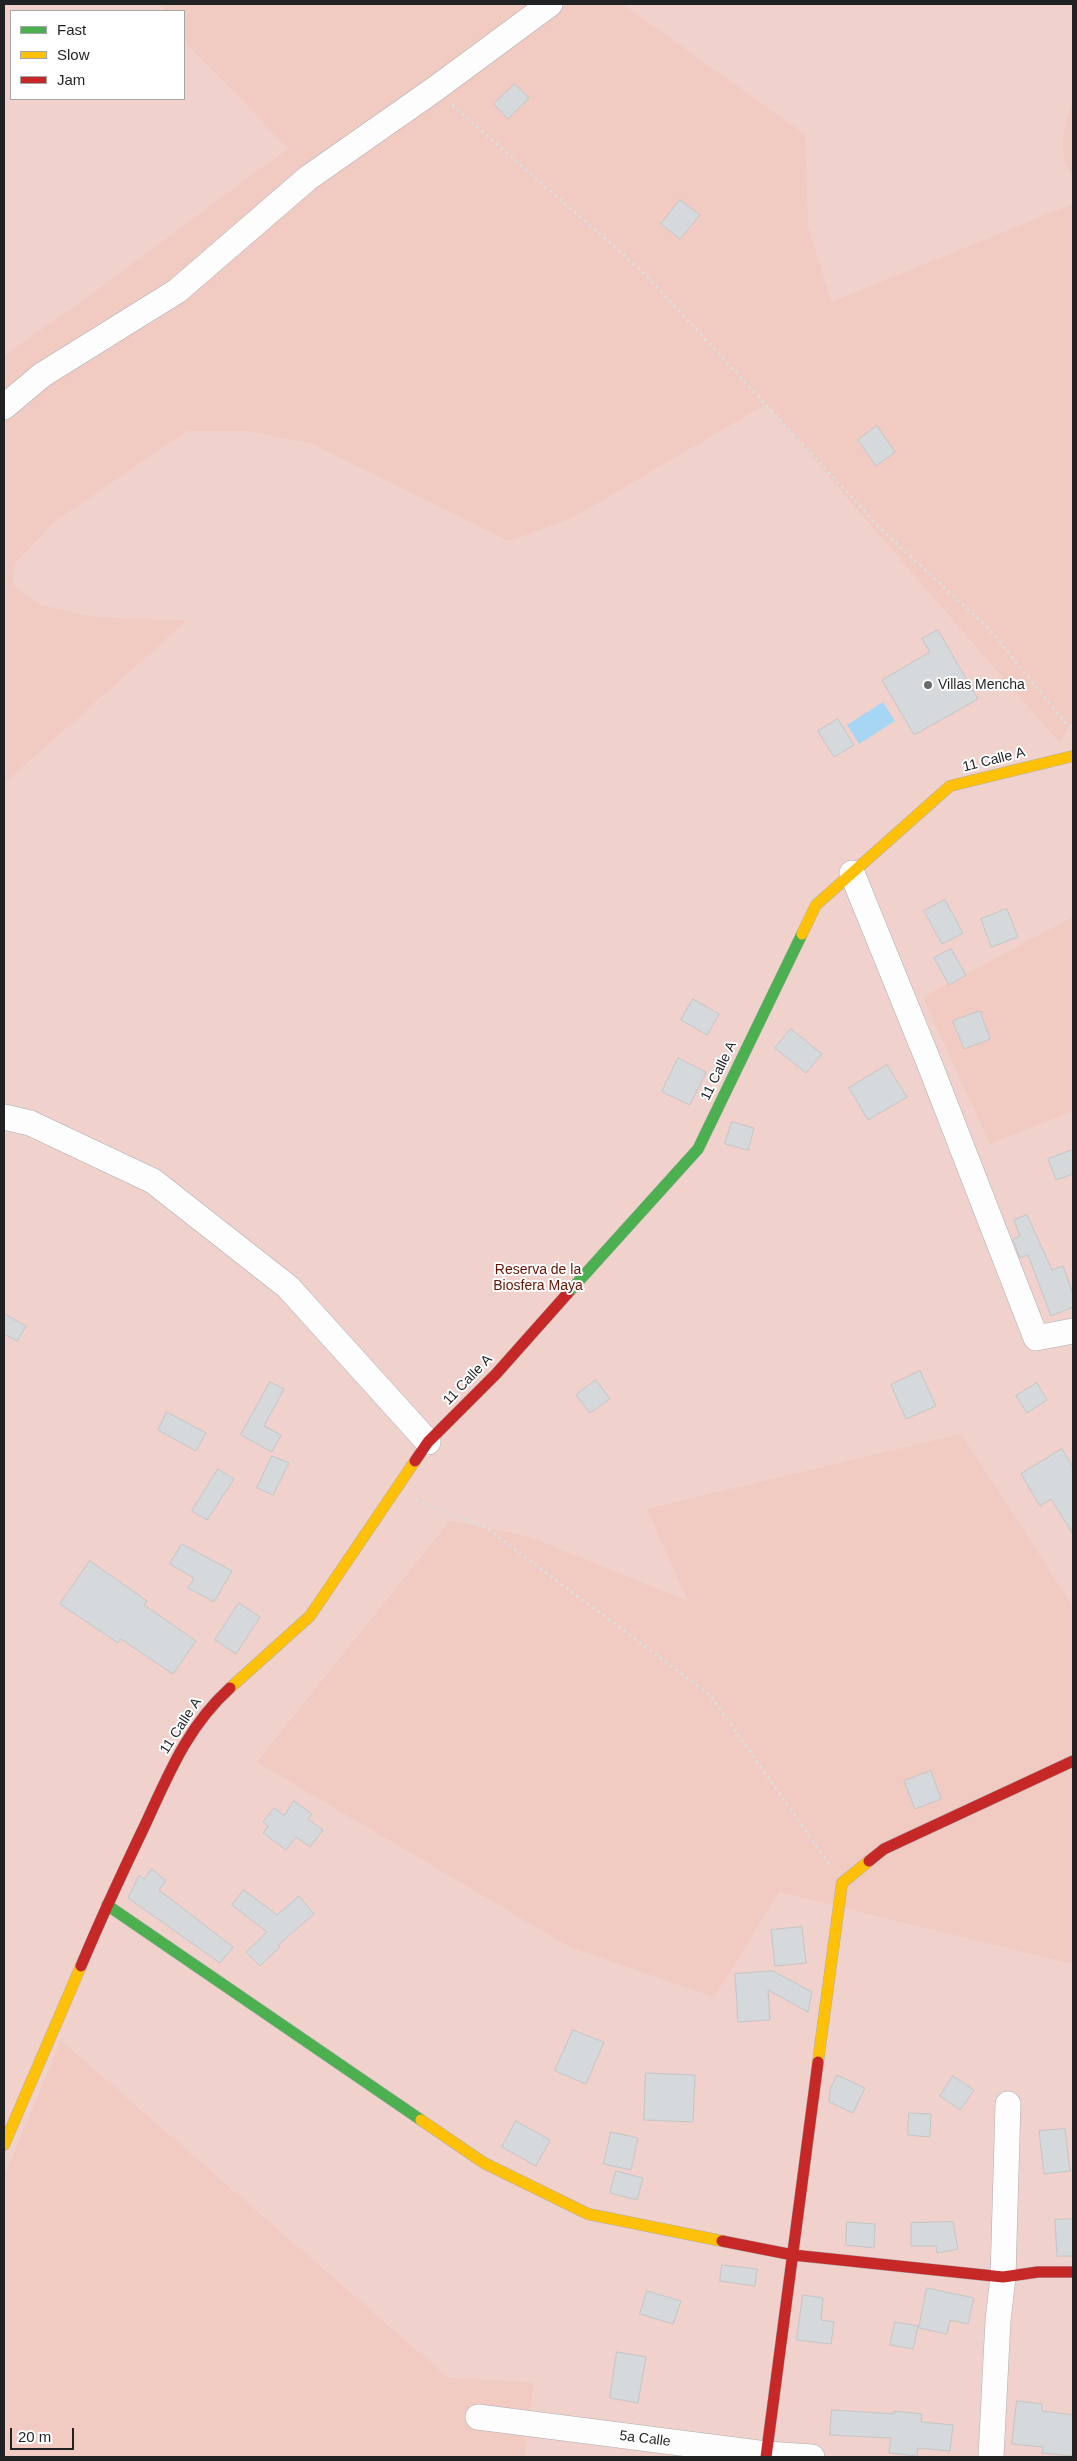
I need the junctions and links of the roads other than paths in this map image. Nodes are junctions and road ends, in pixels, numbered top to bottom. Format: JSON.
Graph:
{"nodes":[{"id":1,"x":550,"y":4,"type":"edge"},
{"id":2,"x":4,"y":407,"type":"edge"},
{"id":3,"x":1073,"y":756,"type":"edge"},
{"id":4,"x":852,"y":873,"type":"junction"},
{"id":5,"x":4,"y":1117,"type":"edge"},
{"id":6,"x":1073,"y":1331,"type":"edge"},
{"id":7,"x":428,"y":1442,"type":"junction"},
{"id":8,"x":1073,"y":1761,"type":"edge"},
{"id":9,"x":107,"y":1905,"type":"junction"},
{"id":10,"x":1008,"y":2104,"type":"dead end"},
{"id":11,"x":4,"y":2145,"type":"edge"},
{"id":12,"x":792,"y":2255,"type":"junction"},
{"id":13,"x":1073,"y":2272,"type":"edge"},
{"id":14,"x":1004,"y":2277,"type":"junction"},
{"id":15,"x":478,"y":2417,"type":"dead end"},
{"id":16,"x":766,"y":2456,"type":"edge"},
{"id":17,"x":812,"y":2457,"type":"edge"},
{"id":18,"x":991,"y":2457,"type":"edge"}],
"edges":[{"from":1,"to":2,"type":"street"},
{"from":3,"to":4,"type":"street","name":"11 Calle A"},
{"from":4,"to":6,"type":"street"},
{"from":4,"to":7,"type":"street","name":"11 Calle A"},
{"from":5,"to":7,"type":"street"},
{"from":7,"to":9,"type":"street","name":"11 Calle A"},
{"from":8,"to":12,"type":"street"},
{"from":9,"to":11,"type":"street","name":"11 Calle A"},
{"from":9,"to":12,"type":"street"},
{"from":10,"to":14,"type":"street"},
{"from":12,"to":14,"type":"street"},
{"from":12,"to":16,"type":"street"},
{"from":13,"to":14,"type":"street"},
{"from":14,"to":18,"type":"street"},
{"from":15,"to":16,"type":"street","name":"5a Calle"},
{"from":16,"to":17,"type":"street","name":"5a Calle"}]}
